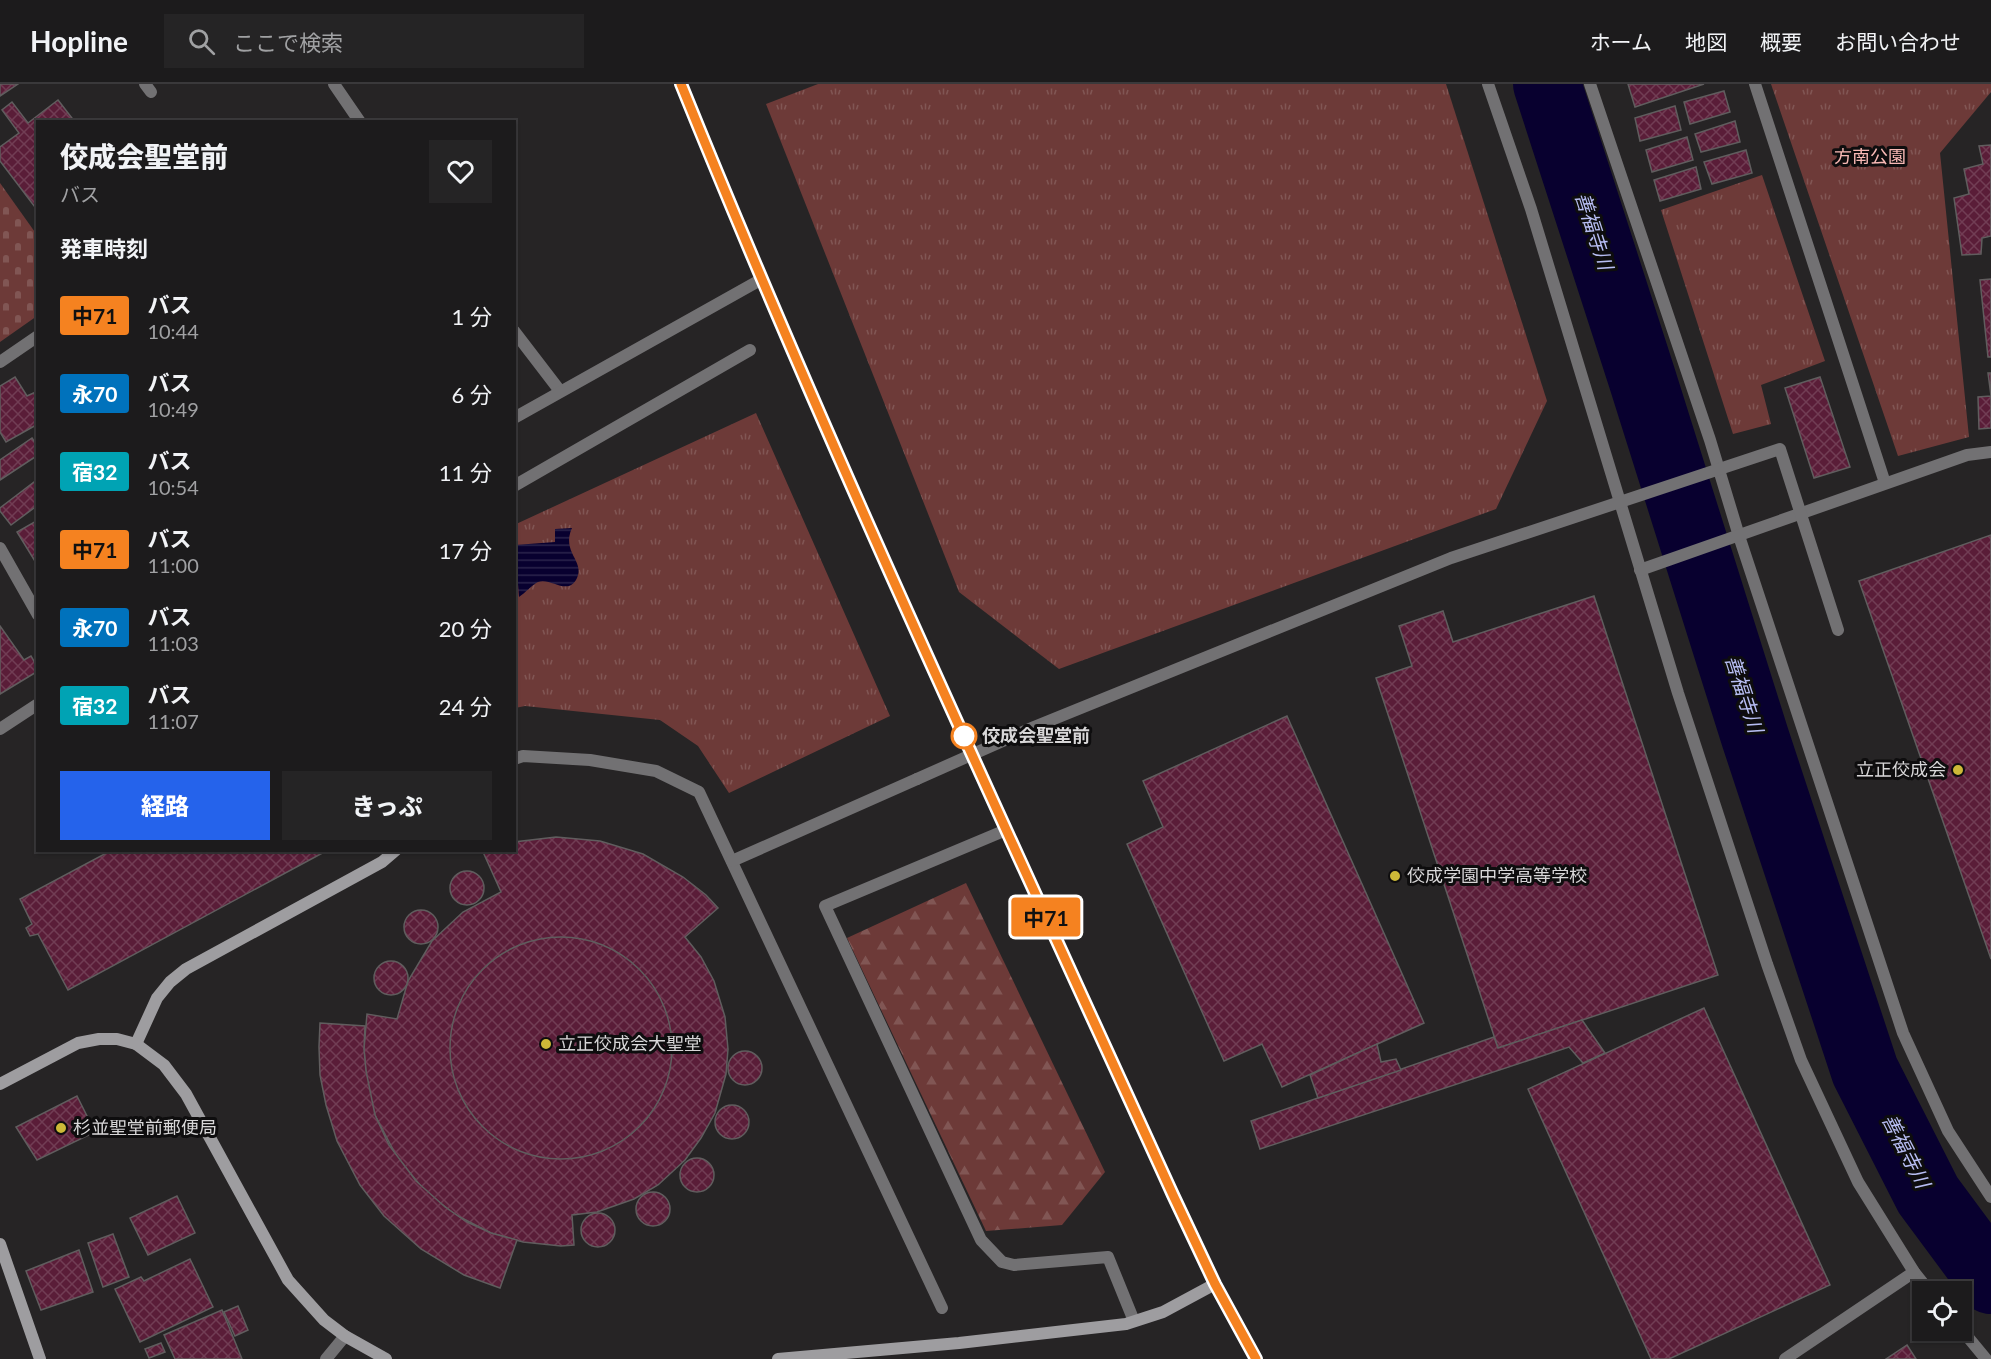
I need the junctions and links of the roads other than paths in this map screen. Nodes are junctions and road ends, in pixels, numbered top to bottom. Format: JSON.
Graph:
{"nodes":[{"id":1,"x":334,"y":84,"type":"edge"},
{"id":2,"x":681,"y":84,"type":"edge"},
{"id":3,"x":1488,"y":84,"type":"edge"},
{"id":4,"x":1590,"y":84,"type":"edge"},
{"id":5,"x":1755,"y":84,"type":"edge"},
{"id":6,"x":354,"y":119,"type":"edge"},
{"id":7,"x":762,"y":279,"type":"junction"},
{"id":8,"x":516,"y":334,"type":"edge"},
{"id":9,"x":36,"y":337,"type":"edge"},
{"id":10,"x":750,"y":350,"type":"dead end"},
{"id":11,"x":0,"y":362,"type":"edge"},
{"id":12,"x":560,"y":391,"type":"junction"},
{"id":13,"x":516,"y":417,"type":"edge"},
{"id":14,"x":1991,"y":452,"type":"edge"},
{"id":15,"x":1885,"y":483,"type":"junction"},
{"id":16,"x":516,"y":485,"type":"edge"},
{"id":17,"x":1739,"y":536,"type":"junction"},
{"id":18,"x":0,"y":548,"type":"edge"},
{"id":19,"x":1640,"y":570,"type":"junction"},
{"id":20,"x":36,"y":611,"type":"edge"},
{"id":21,"x":1838,"y":630,"type":"dead end"},
{"id":22,"x":36,"y":705,"type":"edge"},
{"id":23,"x":0,"y":729,"type":"edge"},
{"id":24,"x":516,"y":758,"type":"edge"},
{"id":25,"x":1006,"y":830,"type":"junction"},
{"id":26,"x":394,"y":852,"type":"edge"},
{"id":27,"x":732,"y":861,"type":"junction"},
{"id":28,"x":136,"y":1044,"type":"junction"},
{"id":29,"x":0,"y":1084,"type":"edge"},
{"id":30,"x":1991,"y":1197,"type":"edge"},
{"id":31,"x":0,"y":1244,"type":"edge"},
{"id":32,"x":1914,"y":1272,"type":"junction"},
{"id":33,"x":1921,"y":1281,"type":"edge"},
{"id":34,"x":1215,"y":1284,"type":"junction"},
{"id":35,"x":942,"y":1308,"type":"dead end"},
{"id":36,"x":1134,"y":1321,"type":"junction"},
{"id":37,"x":345,"y":1336,"type":"junction"},
{"id":38,"x":1971,"y":1341,"type":"edge"},
{"id":39,"x":40,"y":1359,"type":"edge"},
{"id":40,"x":326,"y":1359,"type":"edge"},
{"id":41,"x":386,"y":1359,"type":"edge"},
{"id":42,"x":778,"y":1359,"type":"edge"},
{"id":43,"x":1256,"y":1359,"type":"edge"},
{"id":44,"x":1785,"y":1359,"type":"edge"},
{"id":45,"x":1986,"y":1359,"type":"edge"}],
"edges":[{"from":1,"to":6,"type":"street"},
{"from":2,"to":7,"type":"street"},
{"from":3,"to":19,"type":"street"},
{"from":4,"to":17,"type":"street"},
{"from":5,"to":15,"type":"street"},
{"from":7,"to":12,"type":"street"},
{"from":7,"to":25,"type":"street"},
{"from":8,"to":12,"type":"street"},
{"from":9,"to":11,"type":"street"},
{"from":10,"to":16,"type":"street"},
{"from":12,"to":13,"type":"street"},
{"from":14,"to":15,"type":"street"},
{"from":15,"to":17,"type":"street"},
{"from":17,"to":19,"type":"street"},
{"from":17,"to":30,"type":"street"},
{"from":18,"to":20,"type":"street"},
{"from":19,"to":32,"type":"street"},
{"from":21,"to":27,"type":"street","bridge":true},
{"from":22,"to":23,"type":"street"},
{"from":24,"to":27,"type":"street"},
{"from":25,"to":34,"type":"street"},
{"from":25,"to":36,"type":"street"},
{"from":26,"to":28,"type":"street"},
{"from":27,"to":35,"type":"street"},
{"from":28,"to":29,"type":"street"},
{"from":28,"to":37,"type":"street"},
{"from":31,"to":39,"type":"street"},
{"from":32,"to":33,"type":"street"},
{"from":32,"to":44,"type":"street"},
{"from":34,"to":36,"type":"street"},
{"from":34,"to":43,"type":"street"},
{"from":36,"to":42,"type":"street"},
{"from":37,"to":40,"type":"street"},
{"from":37,"to":41,"type":"street"},
{"from":38,"to":45,"type":"street"}]}
